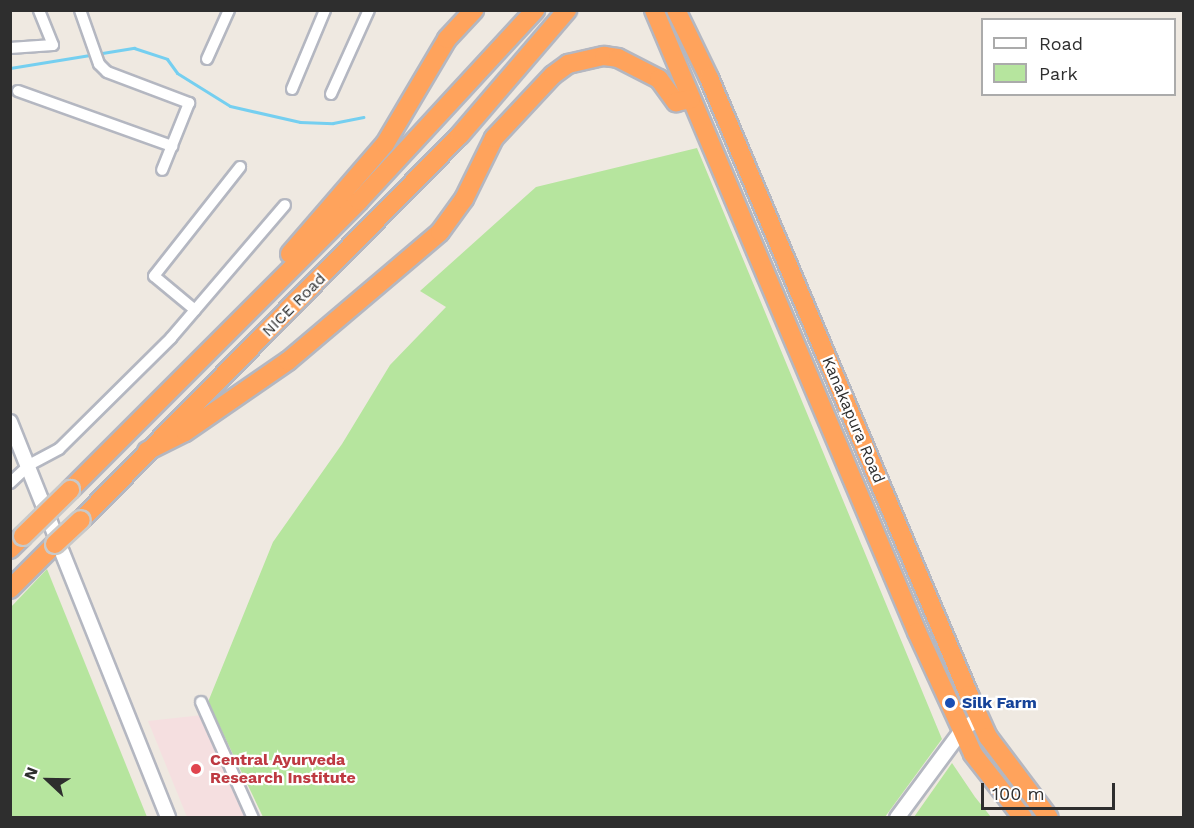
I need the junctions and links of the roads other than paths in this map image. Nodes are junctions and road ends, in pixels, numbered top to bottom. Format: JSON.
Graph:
{"nodes":[{"id":1,"x":39,"y":10,"type":"edge"},
{"id":2,"x":81,"y":10,"type":"edge"},
{"id":3,"x":229,"y":10,"type":"edge"},
{"id":4,"x":325,"y":10,"type":"edge"},
{"id":5,"x":369,"y":10,"type":"edge"},
{"id":6,"x":474,"y":10,"type":"edge"},
{"id":7,"x":535,"y":10,"type":"edge"},
{"id":8,"x":567,"y":10,"type":"edge"},
{"id":9,"x":654,"y":10,"type":"edge"},
{"id":10,"x":676,"y":10,"type":"edge"},
{"id":11,"x":10,"y":48,"type":"edge"},
{"id":12,"x":207,"y":59,"type":"dead end"},
{"id":13,"x":292,"y":89,"type":"dead end"},
{"id":14,"x":18,"y":91,"type":"dead end"},
{"id":15,"x":331,"y":94,"type":"dead end"},
{"id":16,"x":691,"y":99,"type":"junction"},
{"id":17,"x":172,"y":146,"type":"junction"},
{"id":18,"x":240,"y":168,"type":"dead end"},
{"id":19,"x":162,"y":170,"type":"dead end"},
{"id":20,"x":754,"y":190,"type":"junction"},
{"id":21,"x":735,"y":201,"type":"junction"},
{"id":22,"x":285,"y":205,"type":"dead end"},
{"id":23,"x":255,"y":304,"type":"junction"},
{"id":24,"x":195,"y":310,"type":"junction"},
{"id":25,"x":10,"y":422,"type":"edge"},
{"id":26,"x":147,"y":451,"type":"junction"},
{"id":27,"x":29,"y":465,"type":"junction"},
{"id":28,"x":10,"y":483,"type":"edge"},
{"id":29,"x":17,"y":542,"type":"edge"},
{"id":30,"x":10,"y":589,"type":"edge"},
{"id":31,"x":201,"y":702,"type":"dead end"},
{"id":32,"x":980,"y":718,"type":"junction"},
{"id":33,"x":962,"y":730,"type":"junction"},
{"id":34,"x":168,"y":818,"type":"edge"},
{"id":35,"x":253,"y":818,"type":"edge"},
{"id":36,"x":897,"y":818,"type":"edge"},
{"id":37,"x":1023,"y":818,"type":"edge"},
{"id":38,"x":1049,"y":818,"type":"edge"}],
"edges":[{"from":1,"to":11,"type":"street"},
{"from":2,"to":17,"type":"street"},
{"from":3,"to":12,"type":"street"},
{"from":4,"to":13,"type":"street"},
{"from":5,"to":15,"type":"street"},
{"from":6,"to":23,"type":"highway"},
{"from":7,"to":23,"type":"highway","name":"NICE Road"},
{"from":8,"to":26,"type":"highway","name":"NICE Road"},
{"from":9,"to":16,"type":"highway","name":"Kanakapura Road"},
{"from":10,"to":20,"type":"highway","name":"Kanakapura Road"},
{"from":14,"to":17,"type":"street"},
{"from":16,"to":21,"type":"highway","name":"Kanakapura Road"},
{"from":16,"to":26,"type":"highway"},
{"from":17,"to":19,"type":"street"},
{"from":18,"to":24,"type":"street"},
{"from":20,"to":21,"type":"highway"},
{"from":20,"to":32,"type":"highway","name":"Kanakapura Road"},
{"from":21,"to":33,"type":"highway","name":"Kanakapura Road"},
{"from":22,"to":24,"type":"street"},
{"from":23,"to":29,"type":"highway","name":"NICE Road","bridge":true},
{"from":24,"to":27,"type":"street"},
{"from":25,"to":27,"type":"street"},
{"from":26,"to":30,"type":"highway","name":"NICE Road","bridge":true},
{"from":27,"to":28,"type":"street"},
{"from":27,"to":34,"type":"street"},
{"from":31,"to":35,"type":"street"},
{"from":32,"to":33,"type":"street"},
{"from":32,"to":38,"type":"highway","name":"Kanakapura Road"},
{"from":33,"to":36,"type":"street"},
{"from":33,"to":37,"type":"highway","name":"Kanakapura Road"}]}
